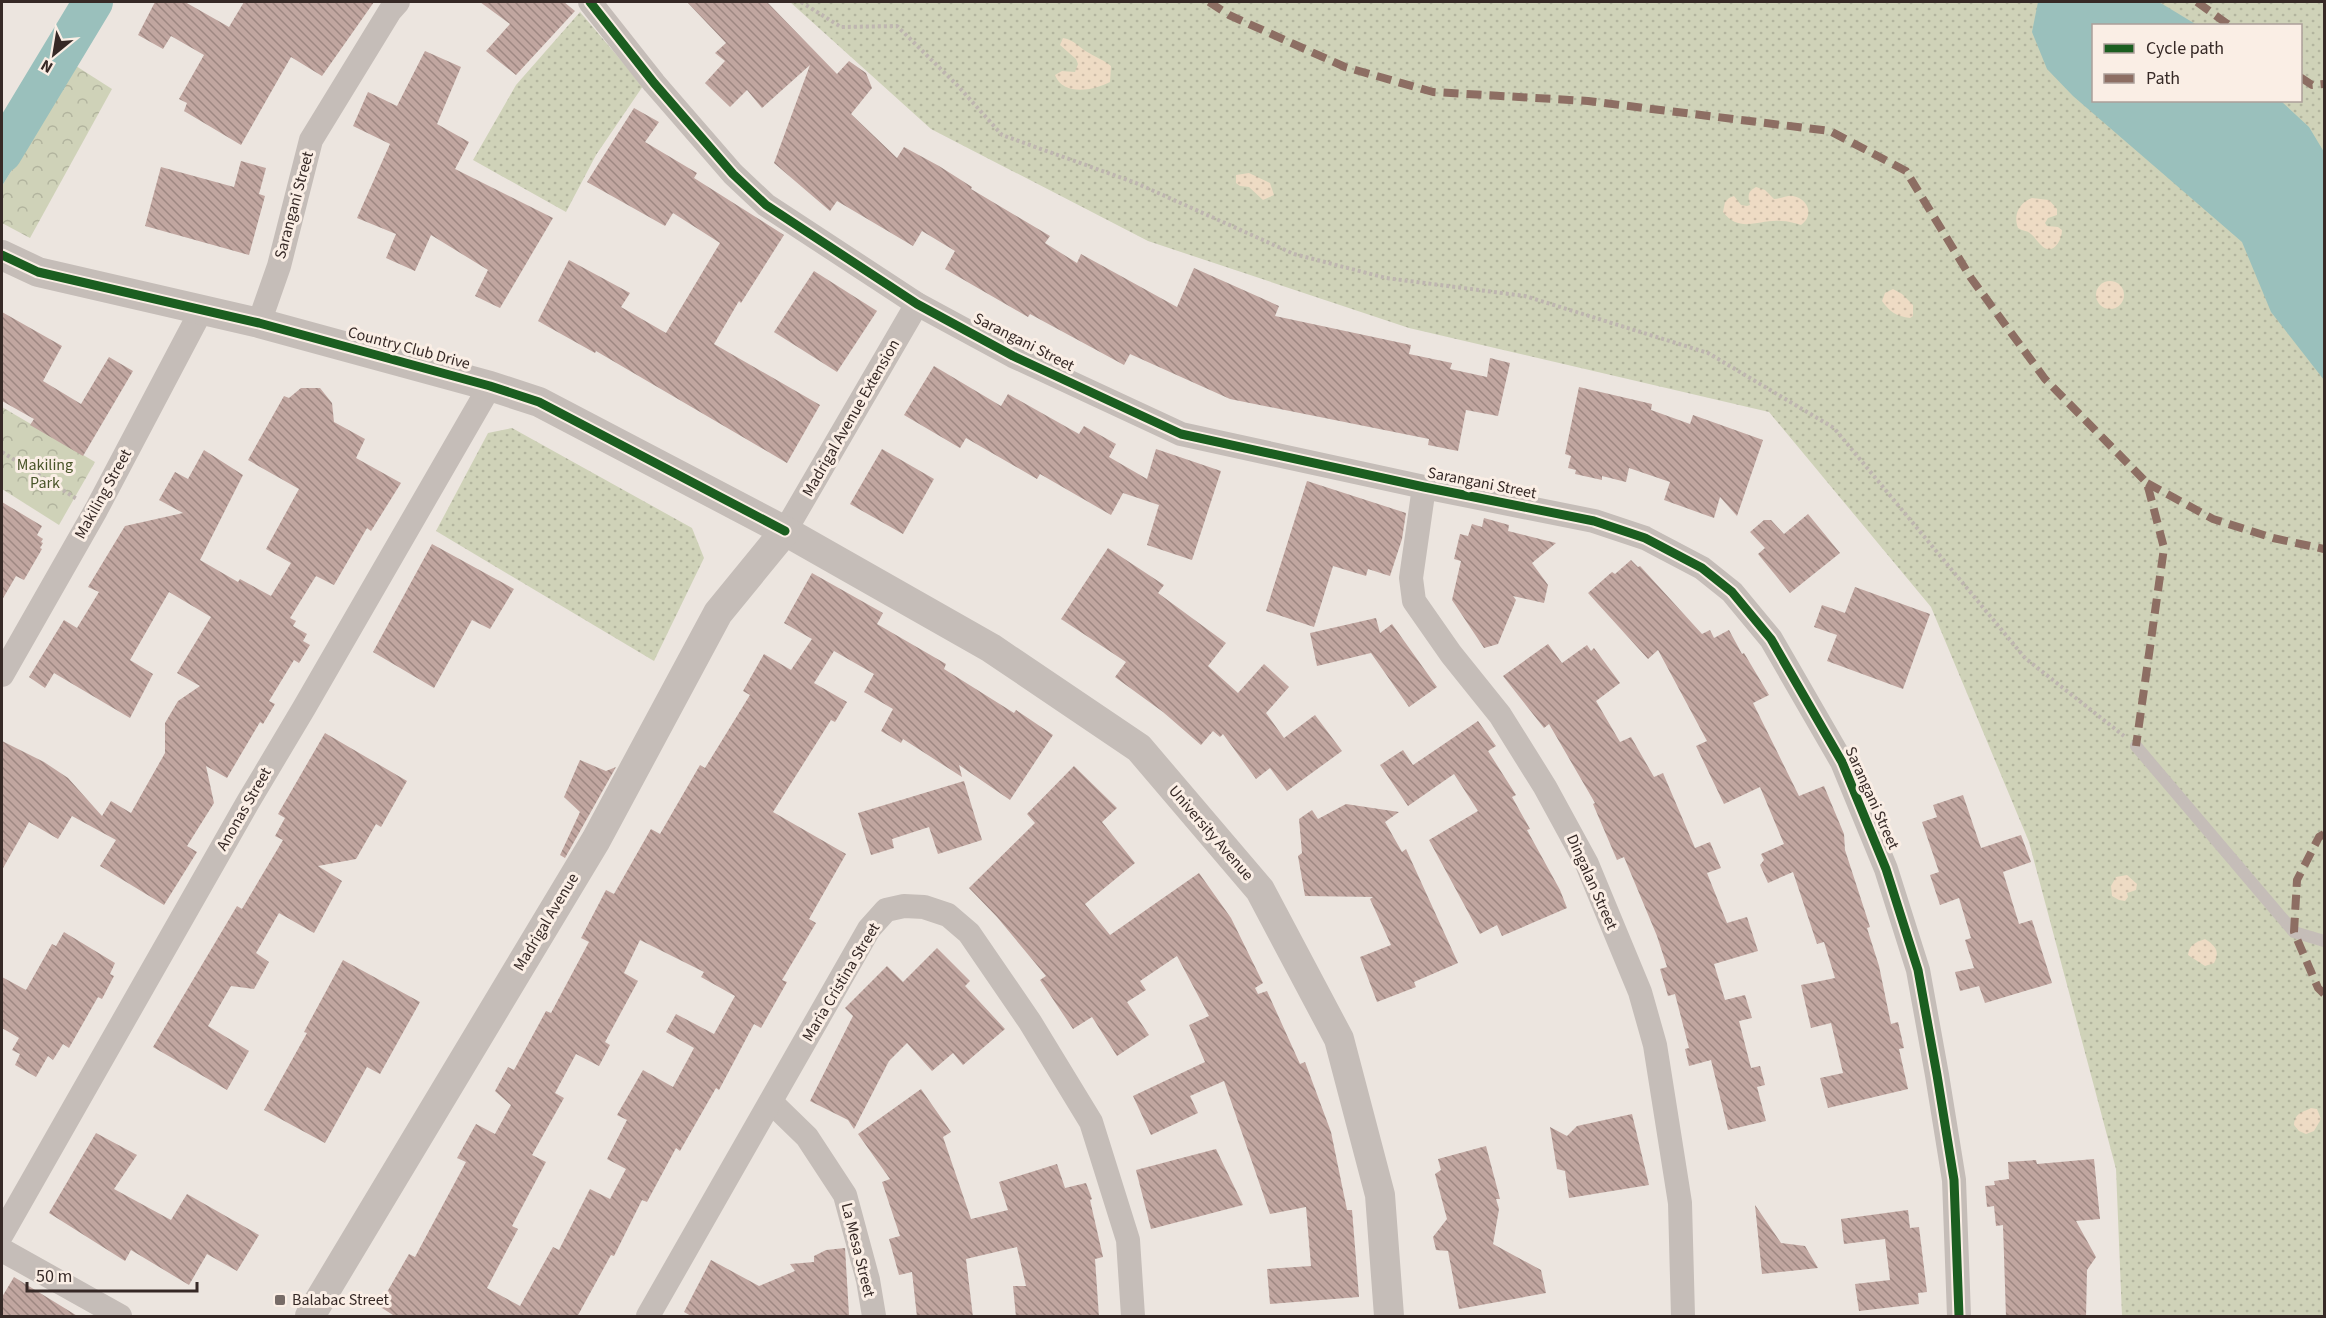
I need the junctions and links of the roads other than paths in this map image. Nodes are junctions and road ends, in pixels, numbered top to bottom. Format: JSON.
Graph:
{"nodes":[{"id":1,"x":398,"y":2,"type":"edge"},
{"id":2,"x":590,"y":2,"type":"edge"},
{"id":3,"x":2,"y":255,"type":"edge"},
{"id":4,"x":917,"y":304,"type":"junction"},
{"id":5,"x":201,"y":311,"type":"junction"},
{"id":6,"x":259,"y":323,"type":"junction"},
{"id":7,"x":490,"y":386,"type":"junction"},
{"id":8,"x":1424,"y":487,"type":"junction"},
{"id":9,"x":785,"y":531,"type":"junction"},
{"id":10,"x":2,"y":675,"type":"edge"},
{"id":11,"x":2136,"y":746,"type":"road end"},
{"id":12,"x":2325,"y":941,"type":"edge"},
{"id":13,"x":771,"y":1102,"type":"junction"},
{"id":14,"x":2,"y":1234,"type":"edge"},
{"id":15,"x":2,"y":1250,"type":"edge"},
{"id":16,"x":120,"y":1317,"type":"edge"},
{"id":17,"x":310,"y":1317,"type":"edge"},
{"id":18,"x":648,"y":1317,"type":"edge"},
{"id":19,"x":874,"y":1317,"type":"edge"},
{"id":20,"x":1133,"y":1317,"type":"edge"},
{"id":21,"x":1389,"y":1317,"type":"edge"},
{"id":22,"x":1683,"y":1317,"type":"edge"},
{"id":23,"x":1959,"y":1317,"type":"edge"}],
"edges":[{"from":1,"to":6,"type":"street","name":"Sarangani Street"},
{"from":2,"to":4,"type":"street","name":"Sarangani Street"},
{"from":3,"to":5,"type":"street","name":"Country Club Drive"},
{"from":4,"to":8,"type":"street","name":"Sarangani Street"},
{"from":4,"to":9,"type":"street","name":"Madrigal Avenue Extension"},
{"from":5,"to":6,"type":"street","name":"Country Club Drive"},
{"from":5,"to":10,"type":"street","name":"Makiling Street"},
{"from":6,"to":7,"type":"street","name":"Country Club Drive"},
{"from":7,"to":9,"type":"street","name":"Country Club Drive"},
{"from":7,"to":14,"type":"street","name":"Anonas Street"},
{"from":8,"to":22,"type":"street","name":"Dingalan Street"},
{"from":8,"to":23,"type":"street","name":"Sarangani Street"},
{"from":9,"to":17,"type":"street","name":"Madrigal Avenue"},
{"from":9,"to":21,"type":"street","name":"University Avenue"},
{"from":11,"to":12,"type":"lane"},
{"from":13,"to":18,"type":"street","name":"Maria Cristina Street"},
{"from":13,"to":19,"type":"street","name":"La Mesa Street"},
{"from":13,"to":20,"type":"street","name":"Maria Cristina Street"},
{"from":15,"to":16,"type":"street"}]}
